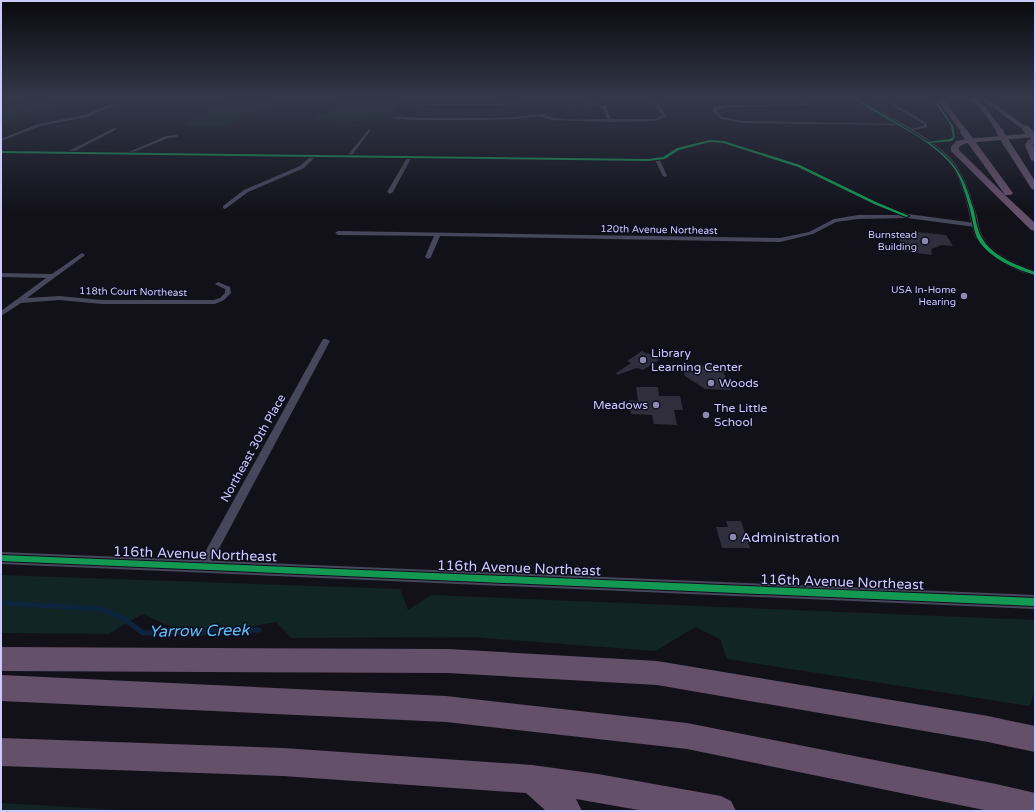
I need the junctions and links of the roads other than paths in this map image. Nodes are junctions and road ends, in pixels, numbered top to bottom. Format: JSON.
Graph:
{"nodes":[{"id":1,"x":100,"y":137,"type":"edge"},
{"id":2,"x":168,"y":137,"type":"edge"},
{"id":3,"x":364,"y":137,"type":"edge"},
{"id":4,"x":916,"y":137,"type":"edge"},
{"id":5,"x":968,"y":137,"type":"edge"},
{"id":6,"x":1003,"y":137,"type":"edge"},
{"id":7,"x":1007,"y":137,"type":"edge"},
{"id":8,"x":1035,"y":139,"type":"edge"},
{"id":9,"x":1,"y":152,"type":"edge"},
{"id":10,"x":68,"y":153,"type":"junction"},
{"id":11,"x":128,"y":153,"type":"junction"},
{"id":12,"x":314,"y":156,"type":"junction"},
{"id":13,"x":349,"y":156,"type":"junction"},
{"id":14,"x":410,"y":157,"type":"junction"},
{"id":15,"x":657,"y":159,"type":"junction"},
{"id":16,"x":1035,"y":160,"type":"edge"},
{"id":17,"x":665,"y":176,"type":"dead end"},
{"id":18,"x":1035,"y":188,"type":"edge"},
{"id":19,"x":390,"y":192,"type":"dead end"},
{"id":20,"x":225,"y":207,"type":"dead end"},
{"id":21,"x":907,"y":216,"type":"junction"},
{"id":22,"x":1035,"y":221,"type":"edge"},
{"id":23,"x":975,"y":225,"type":"junction"},
{"id":24,"x":1035,"y":228,"type":"edge"},
{"id":25,"x":338,"y":233,"type":"dead end"},
{"id":26,"x":438,"y":235,"type":"junction"},
{"id":27,"x":82,"y":255,"type":"dead end"},
{"id":28,"x":428,"y":257,"type":"dead end"},
{"id":29,"x":1035,"y":274,"type":"edge"},
{"id":30,"x":1,"y":276,"type":"edge"},
{"id":31,"x":53,"y":276,"type":"junction"},
{"id":32,"x":218,"y":284,"type":"dead end"},
{"id":33,"x":18,"y":301,"type":"junction"},
{"id":34,"x":1,"y":314,"type":"edge"},
{"id":35,"x":326,"y":341,"type":"dead end"},
{"id":36,"x":1,"y":558,"type":"edge"},
{"id":37,"x":203,"y":567,"type":"junction"},
{"id":38,"x":1035,"y":602,"type":"edge"},
{"id":39,"x":1,"y":659,"type":"edge"},
{"id":40,"x":1,"y":688,"type":"edge"},
{"id":41,"x":1035,"y":740,"type":"edge"},
{"id":42,"x":1,"y":752,"type":"edge"},
{"id":43,"x":532,"y":779,"type":"junction"},
{"id":44,"x":1035,"y":808,"type":"edge"},
{"id":45,"x":567,"y":811,"type":"edge"},
{"id":46,"x":721,"y":811,"type":"edge"}],
"edges":[{"from":1,"to":10,"type":"street"},
{"from":2,"to":11,"type":"street"},
{"from":3,"to":13,"type":"street"},
{"from":4,"to":23,"type":"street"},
{"from":5,"to":22,"type":"highway","bridge":true},
{"from":6,"to":18,"type":"highway","bridge":true},
{"from":7,"to":24,"type":"highway"},
{"from":8,"to":16,"type":"highway"},
{"from":9,"to":10,"type":"street"},
{"from":10,"to":11,"type":"street"},
{"from":11,"to":12,"type":"street"},
{"from":12,"to":13,"type":"street"},
{"from":12,"to":20,"type":"street"},
{"from":13,"to":14,"type":"street"},
{"from":14,"to":15,"type":"street"},
{"from":14,"to":19,"type":"street"},
{"from":15,"to":17,"type":"street"},
{"from":15,"to":21,"type":"street"},
{"from":21,"to":23,"type":"street","name":"120th Avenue Northeast"},
{"from":21,"to":26,"type":"street","name":"120th Avenue Northeast"},
{"from":23,"to":29,"type":"street"},
{"from":25,"to":26,"type":"street","name":"120th Avenue Northeast"},
{"from":26,"to":28,"type":"street"},
{"from":27,"to":31,"type":"street"},
{"from":30,"to":31,"type":"street"},
{"from":31,"to":33,"type":"street"},
{"from":32,"to":33,"type":"street","name":"118th Court Northeast"},
{"from":33,"to":34,"type":"street"},
{"from":35,"to":37,"type":"street","name":"Northeast 30th Place"},
{"from":36,"to":37,"type":"street","name":"116th Avenue Northeast"},
{"from":37,"to":38,"type":"street","name":"116th Avenue Northeast"},
{"from":39,"to":41,"type":"highway"},
{"from":40,"to":44,"type":"highway"},
{"from":42,"to":43,"type":"highway"},
{"from":43,"to":45,"type":"highway"},
{"from":43,"to":46,"type":"highway"}]}
